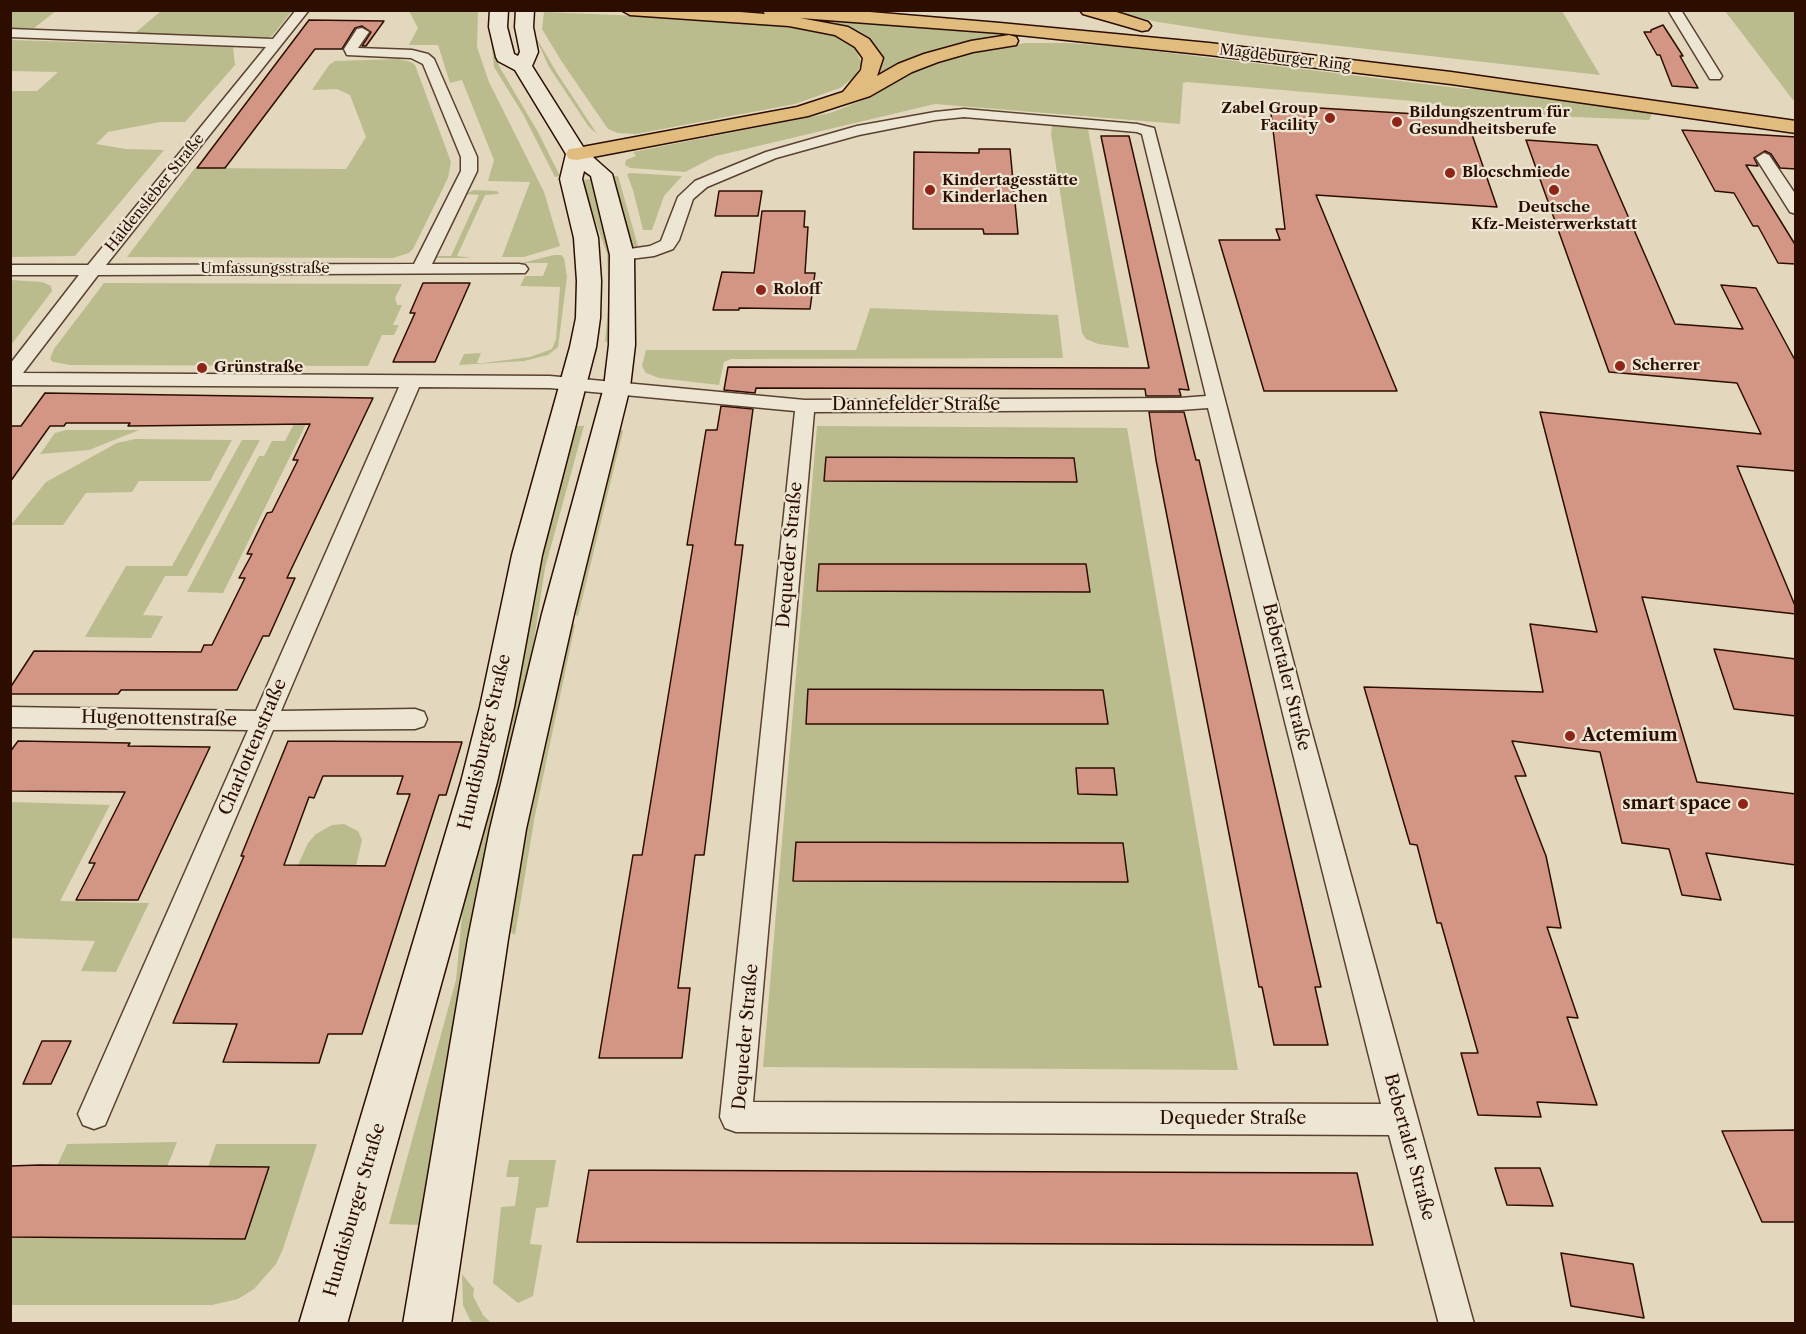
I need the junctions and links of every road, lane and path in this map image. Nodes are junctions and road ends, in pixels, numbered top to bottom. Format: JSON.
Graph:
{"nodes":[{"id":1,"x":303,"y":10,"type":"edge"},
{"id":2,"x":630,"y":10,"type":"edge"},
{"id":3,"x":771,"y":10,"type":"edge"},
{"id":4,"x":881,"y":10,"type":"edge"},
{"id":5,"x":993,"y":10,"type":"edge"},
{"id":6,"x":1089,"y":10,"type":"edge"},
{"id":7,"x":1674,"y":10,"type":"edge"},
{"id":8,"x":498,"y":14,"type":"edge"},
{"id":9,"x":524,"y":15,"type":"edge"},
{"id":10,"x":1142,"y":26,"type":"junction"},
{"id":11,"x":362,"y":32,"type":"dead end"},
{"id":12,"x":10,"y":33,"type":"edge"},
{"id":13,"x":278,"y":43,"type":"junction"},
{"id":14,"x":1154,"y":43,"type":"junction"},
{"id":15,"x":1282,"y":49,"type":"junction"},
{"id":16,"x":522,"y":66,"type":"junction"},
{"id":17,"x":1715,"y":76,"type":"dead end"},
{"id":18,"x":850,"y":97,"type":"junction"},
{"id":19,"x":1794,"y":119,"type":"edge"},
{"id":20,"x":577,"y":154,"type":"junction"},
{"id":21,"x":1764,"y":158,"type":"dead end"},
{"id":22,"x":1796,"y":209,"type":"edge"},
{"id":23,"x":622,"y":255,"type":"junction"},
{"id":24,"x":421,"y":268,"type":"junction"},
{"id":25,"x":519,"y":269,"type":"dead end"},
{"id":26,"x":10,"y":270,"type":"edge"},
{"id":27,"x":92,"y":271,"type":"junction"},
{"id":28,"x":10,"y":378,"type":"edge"},
{"id":29,"x":412,"y":380,"type":"junction"},
{"id":30,"x":574,"y":383,"type":"junction"},
{"id":31,"x":617,"y":387,"type":"junction"},
{"id":32,"x":1216,"y":401,"type":"junction"},
{"id":33,"x":806,"y":406,"type":"junction"},
{"id":34,"x":10,"y":717,"type":"edge"},
{"id":35,"x":415,"y":719,"type":"dead end"},
{"id":36,"x":264,"y":721,"type":"junction"},
{"id":37,"x":94,"y":1114,"type":"dead end"},
{"id":38,"x":1401,"y":1120,"type":"junction"},
{"id":39,"x":323,"y":1323,"type":"edge"},
{"id":40,"x":427,"y":1323,"type":"edge"},
{"id":41,"x":1457,"y":1323,"type":"edge"}],
"edges":[{"from":1,"to":13,"type":"street","name":"Haldensleber Straße"},
{"from":2,"to":18,"type":"highway"},
{"from":3,"to":14,"type":"highway","name":"Magdeburger Ring"},
{"from":4,"to":15,"type":"highway","name":"Magdeburger Ring"},
{"from":5,"to":10,"type":"highway"},
{"from":6,"to":10,"type":"highway"},
{"from":7,"to":17,"type":"street"},
{"from":8,"to":16,"type":"main road"},
{"from":9,"to":16,"type":"main road"},
{"from":10,"to":15,"type":"highway"},
{"from":11,"to":24,"type":"street"},
{"from":12,"to":13,"type":"street"},
{"from":13,"to":27,"type":"street","name":"Haldensleber Straße"},
{"from":14,"to":18,"type":"highway"},
{"from":14,"to":19,"type":"highway","name":"Magdeburger Ring"},
{"from":15,"to":19,"type":"highway","name":"Magdeburger Ring"},
{"from":16,"to":20,"type":"main road"},
{"from":18,"to":20,"type":"highway"},
{"from":20,"to":23,"type":"main road"},
{"from":20,"to":30,"type":"main road","name":"Hundisburger Straße"},
{"from":21,"to":22,"type":"street"},
{"from":23,"to":31,"type":"main road"},
{"from":23,"to":32,"type":"street","name":"Bebertaler Straße"},
{"from":24,"to":25,"type":"street","name":"Umfassungsstraße"},
{"from":24,"to":27,"type":"street","name":"Umfassungsstraße"},
{"from":26,"to":27,"type":"street","name":"Umfassungsstraße"},
{"from":27,"to":28,"type":"street","name":"Haldensleber Straße"},
{"from":28,"to":29,"type":"street"},
{"from":29,"to":30,"type":"street"},
{"from":29,"to":36,"type":"street","name":"Charlottenstraße"},
{"from":30,"to":31,"type":"street"},
{"from":30,"to":39,"type":"main road","name":"Hundisburger Straße"},
{"from":31,"to":33,"type":"street","name":"Dannefelder Straße"},
{"from":31,"to":40,"type":"main road"},
{"from":32,"to":33,"type":"street","name":"Dannefelder Straße"},
{"from":32,"to":38,"type":"street","name":"Bebertaler Straße"},
{"from":33,"to":38,"type":"street","name":"Dequeder Straße"},
{"from":34,"to":36,"type":"street","name":"Hugenottenstraße"},
{"from":35,"to":36,"type":"street","name":"Hugenottenstraße"},
{"from":36,"to":37,"type":"street","name":"Charlottenstraße"},
{"from":38,"to":41,"type":"street","name":"Bebertaler Straße"}]}
